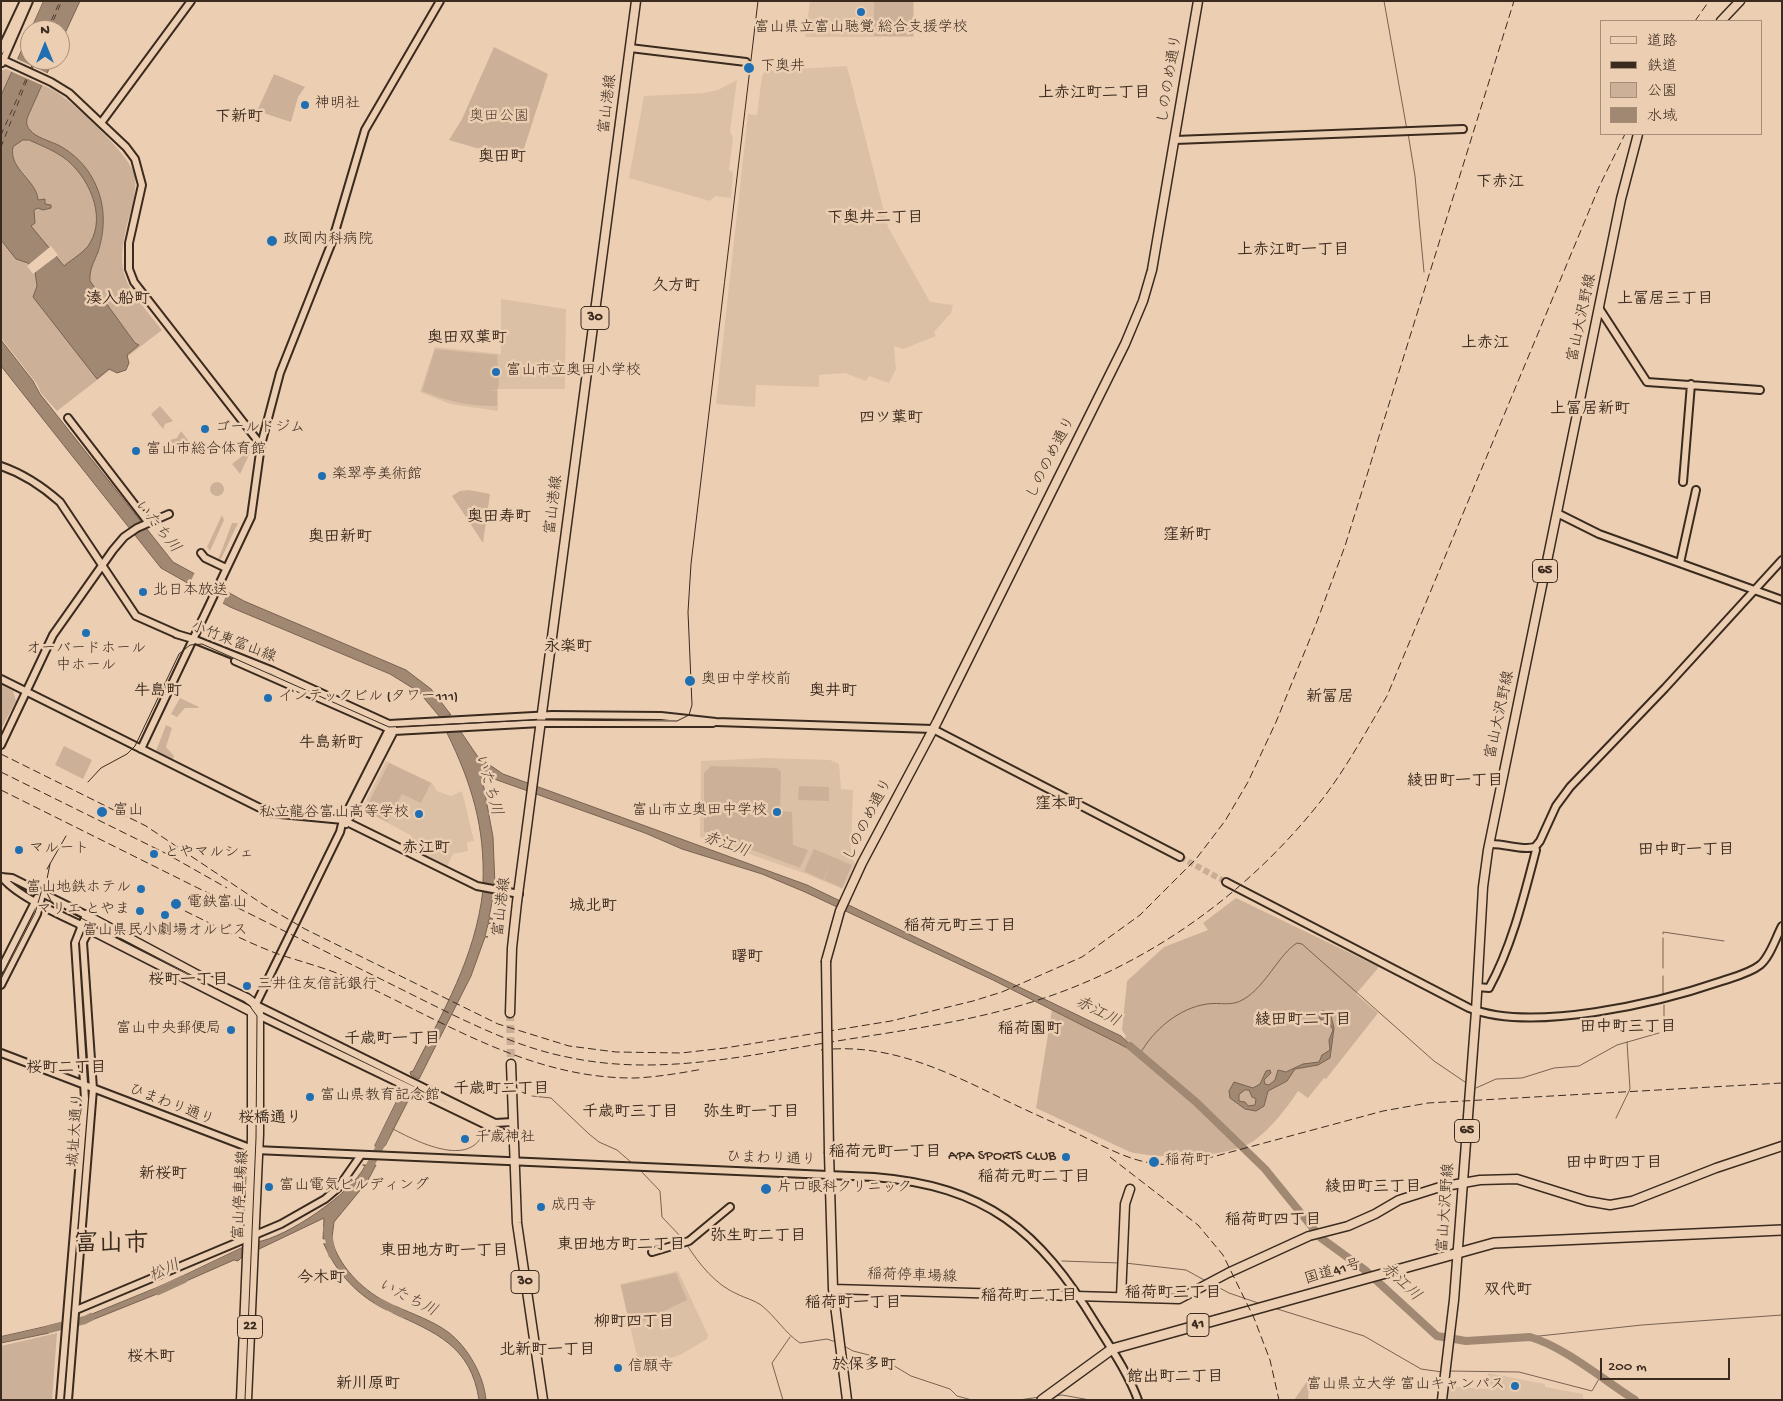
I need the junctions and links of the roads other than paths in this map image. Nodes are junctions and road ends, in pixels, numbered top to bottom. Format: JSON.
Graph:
{"nodes":[{"id":1,"x":24,"y":1,"type":"edge"},
{"id":2,"x":29,"y":1,"type":"edge"},
{"id":3,"x":191,"y":1,"type":"edge"},
{"id":4,"x":440,"y":1,"type":"edge"},
{"id":5,"x":636,"y":1,"type":"edge"},
{"id":6,"x":1198,"y":1,"type":"edge"},
{"id":7,"x":1740,"y":1,"type":"edge"},
{"id":8,"x":1722,"y":20,"type":"edge"},
{"id":9,"x":630,"y":48,"type":"junction"},
{"id":10,"x":1,"y":50,"type":"edge"},
{"id":11,"x":2,"y":61,"type":"edge"},
{"id":12,"x":746,"y":62,"type":"dead end"},
{"id":13,"x":100,"y":123,"type":"junction"},
{"id":14,"x":1463,"y":129,"type":"dead end"},
{"id":15,"x":1638,"y":135,"type":"edge"},
{"id":16,"x":1175,"y":140,"type":"junction"},
{"id":17,"x":1598,"y":308,"type":"junction"},
{"id":18,"x":1691,"y":384,"type":"junction"},
{"id":19,"x":1760,"y":390,"type":"dead end"},
{"id":20,"x":68,"y":418,"type":"dead end"},
{"id":21,"x":261,"y":445,"type":"junction"},
{"id":22,"x":1,"y":466,"type":"edge"},
{"id":23,"x":1683,"y":482,"type":"dead end"},
{"id":24,"x":1696,"y":490,"type":"dead end"},
{"id":25,"x":1557,"y":513,"type":"junction"},
{"id":26,"x":169,"y":514,"type":"dead end"},
{"id":27,"x":146,"y":523,"type":"junction"},
{"id":28,"x":201,"y":554,"type":"dead end"},
{"id":29,"x":1782,"y":560,"type":"edge"},
{"id":30,"x":1680,"y":563,"type":"junction"},
{"id":31,"x":103,"y":567,"type":"junction"},
{"id":32,"x":226,"y":568,"type":"junction"},
{"id":33,"x":1753,"y":590,"type":"junction"},
{"id":34,"x":1782,"y":600,"type":"edge"},
{"id":35,"x":192,"y":640,"type":"junction"},
{"id":36,"x":1,"y":679,"type":"edge"},
{"id":37,"x":26,"y":692,"type":"junction"},
{"id":38,"x":542,"y":719,"type":"junction"},
{"id":39,"x":391,"y":728,"type":"junction"},
{"id":40,"x":933,"y":729,"type":"junction"},
{"id":41,"x":1,"y":745,"type":"edge"},
{"id":42,"x":141,"y":749,"type":"junction"},
{"id":43,"x":345,"y":821,"type":"junction"},
{"id":44,"x":1489,"y":844,"type":"junction"},
{"id":45,"x":1535,"y":847,"type":"junction"},
{"id":46,"x":1180,"y":857,"type":"tunnel mouth"},
{"id":47,"x":1,"y":878,"type":"edge"},
{"id":48,"x":1226,"y":882,"type":"tunnel mouth"},
{"id":49,"x":42,"y":894,"type":"junction"},
{"id":50,"x":519,"y":894,"type":"junction"},
{"id":51,"x":38,"y":903,"type":"junction"},
{"id":52,"x":90,"y":918,"type":"junction"},
{"id":53,"x":1782,"y":926,"type":"edge"},
{"id":54,"x":84,"y":927,"type":"junction"},
{"id":55,"x":1,"y":969,"type":"edge"},
{"id":56,"x":1,"y":984,"type":"edge"},
{"id":57,"x":1477,"y":987,"type":"junction"},
{"id":58,"x":256,"y":1011,"type":"junction"},
{"id":59,"x":1476,"y":1011,"type":"junction"},
{"id":60,"x":510,"y":1013,"type":"tunnel mouth"},
{"id":61,"x":1,"y":1054,"type":"edge"},
{"id":62,"x":510,"y":1064,"type":"tunnel mouth"},
{"id":63,"x":404,"y":1082,"type":"junction"},
{"id":64,"x":85,"y":1086,"type":"junction"},
{"id":65,"x":418,"y":1088,"type":"junction"},
{"id":66,"x":93,"y":1089,"type":"junction"},
{"id":67,"x":513,"y":1122,"type":"junction"},
{"id":68,"x":513,"y":1138,"type":"junction"},
{"id":69,"x":1782,"y":1146,"type":"edge"},
{"id":70,"x":254,"y":1150,"type":"junction"},
{"id":71,"x":364,"y":1156,"type":"junction"},
{"id":72,"x":514,"y":1163,"type":"junction"},
{"id":73,"x":831,"y":1175,"type":"junction"},
{"id":74,"x":1463,"y":1184,"type":"junction"},
{"id":75,"x":1130,"y":1189,"type":"dead end"},
{"id":76,"x":730,"y":1208,"type":"dead end"},
{"id":77,"x":1782,"y":1228,"type":"edge"},
{"id":78,"x":250,"y":1240,"type":"junction"},
{"id":79,"x":652,"y":1252,"type":"dead end"},
{"id":80,"x":1458,"y":1252,"type":"junction"},
{"id":81,"x":250,"y":1255,"type":"junction"},
{"id":82,"x":833,"y":1289,"type":"junction"},
{"id":83,"x":1079,"y":1296,"type":"junction"},
{"id":84,"x":1121,"y":1297,"type":"junction"},
{"id":85,"x":75,"y":1312,"type":"junction"},
{"id":86,"x":1112,"y":1349,"type":"junction"},
{"id":87,"x":60,"y":1400,"type":"edge"},
{"id":88,"x":68,"y":1400,"type":"edge"},
{"id":89,"x":241,"y":1400,"type":"edge"},
{"id":90,"x":247,"y":1400,"type":"edge"},
{"id":91,"x":543,"y":1400,"type":"edge"},
{"id":92,"x":847,"y":1400,"type":"edge"},
{"id":93,"x":1042,"y":1400,"type":"edge"},
{"id":94,"x":1138,"y":1400,"type":"edge"},
{"id":95,"x":1442,"y":1400,"type":"edge"}],
"edges":[{"from":1,"to":10,"type":"street"},
{"from":2,"to":11,"type":"street"},
{"from":3,"to":13,"type":"street"},
{"from":4,"to":21,"type":"street"},
{"from":5,"to":9,"type":"main road","name":"富山港線","number":"30"},
{"from":6,"to":16,"type":"main road","name":"しののめ通り"},
{"from":7,"to":8,"type":"main road"},
{"from":9,"to":12,"type":"street"},
{"from":9,"to":38,"type":"main road","name":"富山港線","number":"30"},
{"from":11,"to":13,"type":"street"},
{"from":13,"to":21,"type":"street"},
{"from":14,"to":16,"type":"street"},
{"from":15,"to":17,"type":"main road","name":"富山大沢野線","number":"65"},
{"from":16,"to":40,"type":"main road","name":"しののめ通り"},
{"from":17,"to":18,"type":"street"},
{"from":17,"to":25,"type":"main road","name":"富山大沢野線","number":"65"},
{"from":18,"to":19,"type":"street"},
{"from":18,"to":23,"type":"street"},
{"from":20,"to":27,"type":"street"},
{"from":21,"to":32,"type":"street"},
{"from":22,"to":31,"type":"street"},
{"from":24,"to":30,"type":"street"},
{"from":25,"to":30,"type":"street"},
{"from":25,"to":44,"type":"main road","name":"富山大沢野線","number":"65"},
{"from":26,"to":27,"type":"street"},
{"from":27,"to":31,"type":"street"},
{"from":28,"to":32,"type":"street"},
{"from":29,"to":33,"type":"street"},
{"from":30,"to":33,"type":"street"},
{"from":31,"to":35,"type":"street","name":"小竹東富山線"},
{"from":31,"to":37,"type":"street"},
{"from":32,"to":35,"type":"street"},
{"from":33,"to":34,"type":"street"},
{"from":33,"to":45,"type":"street"},
{"from":35,"to":39,"type":"street","name":"小竹東富山線"},
{"from":35,"to":42,"type":"street"},
{"from":36,"to":37,"type":"street"},
{"from":37,"to":41,"type":"street"},
{"from":37,"to":42,"type":"street"},
{"from":38,"to":39,"type":"street","name":"小竹東富山線"},
{"from":38,"to":39,"type":"street","name":"小竹東富山線"},
{"from":38,"to":40,"type":"street"},
{"from":38,"to":50,"type":"main road","name":"富山港線","number":"30"},
{"from":39,"to":43,"type":"street"},
{"from":40,"to":46,"type":"street"},
{"from":40,"to":73,"type":"main road","name":"しののめ通り","bridge":true},
{"from":42,"to":43,"type":"street"},
{"from":43,"to":50,"type":"street"},
{"from":43,"to":58,"type":"street"},
{"from":44,"to":45,"type":"street"},
{"from":44,"to":57,"type":"main road","name":"富山大沢野線","number":"65"},
{"from":45,"to":57,"type":"street"},
{"from":47,"to":49,"type":"street"},
{"from":47,"to":51,"type":"street"},
{"from":48,"to":59,"type":"street"},
{"from":49,"to":51,"type":"street"},
{"from":49,"to":52,"type":"street"},
{"from":50,"to":60,"type":"main road","name":"富山港線","number":"30"},
{"from":51,"to":54,"type":"street"},
{"from":51,"to":55,"type":"street"},
{"from":51,"to":56,"type":"street"},
{"from":52,"to":54,"type":"street"},
{"from":52,"to":58,"type":"main road"},
{"from":53,"to":59,"type":"street"},
{"from":54,"to":58,"type":"main road"},
{"from":54,"to":64,"type":"street","name":"城址大通り"},
{"from":54,"to":66,"type":"street","name":"城址大通り"},
{"from":57,"to":59,"type":"main road","name":"富山大沢野線","number":"65"},
{"from":58,"to":63,"type":"street"},
{"from":58,"to":63,"type":"street"},
{"from":58,"to":70,"type":"main road","name":"富山停車場線","number":"22"},
{"from":59,"to":74,"type":"main road","name":"富山大沢野線","number":"65"},
{"from":61,"to":64,"type":"street","name":"ひまわり通り"},
{"from":62,"to":67,"type":"main road","number":"30"},
{"from":63,"to":65,"type":"street"},
{"from":64,"to":66,"type":"street","name":"ひまわり通り"},
{"from":64,"to":87,"type":"street","name":"城址大通り"},
{"from":65,"to":67,"type":"street"},
{"from":65,"to":68,"type":"street"},
{"from":66,"to":70,"type":"street","name":"ひまわり通り"},
{"from":66,"to":85,"type":"street","name":"城址大通り"},
{"from":67,"to":68,"type":"main road","number":"30"},
{"from":68,"to":72,"type":"main road","number":"30"},
{"from":69,"to":74,"type":"main road","name":"稲荷停車場線"},
{"from":70,"to":71,"type":"street","name":"ひまわり通り"},
{"from":70,"to":78,"type":"main road","name":"富山停車場線","number":"22"},
{"from":71,"to":72,"type":"street","name":"ひまわり通り"},
{"from":71,"to":78,"type":"street"},
{"from":72,"to":73,"type":"street","name":"ひまわり通り"},
{"from":72,"to":91,"type":"main road","number":"30"},
{"from":73,"to":82,"type":"main road"},
{"from":73,"to":83,"type":"street","name":"ひまわり通り"},
{"from":74,"to":80,"type":"main road","name":"富山大沢野線","number":"65"},
{"from":74,"to":84,"type":"main road","name":"稲荷停車場線"},
{"from":75,"to":84,"type":"main road"},
{"from":76,"to":79,"type":"street"},
{"from":77,"to":80,"type":"highway","name":"国道41号","number":"41"},
{"from":78,"to":81,"type":"main road","name":"富山停車場線","number":"22"},
{"from":78,"to":85,"type":"street"},
{"from":80,"to":86,"type":"highway","name":"国道41号","number":"41"},
{"from":80,"to":95,"type":"main road","name":"富山大沢野線","number":"65"},
{"from":81,"to":89,"type":"main road","name":"富山停車場線","number":"22"},
{"from":81,"to":90,"type":"main road","name":"富山停車場線","number":"22"},
{"from":82,"to":83,"type":"main road","name":"稲荷停車場線"},
{"from":82,"to":92,"type":"main road"},
{"from":83,"to":84,"type":"main road","name":"稲荷停車場線"},
{"from":83,"to":86,"type":"street","name":"ひまわり通り"},
{"from":85,"to":88,"type":"street","name":"城址大通り"},
{"from":86,"to":93,"type":"highway","name":"国道41号","number":"41"},
{"from":86,"to":94,"type":"street","name":"ひまわり通り"}]}
